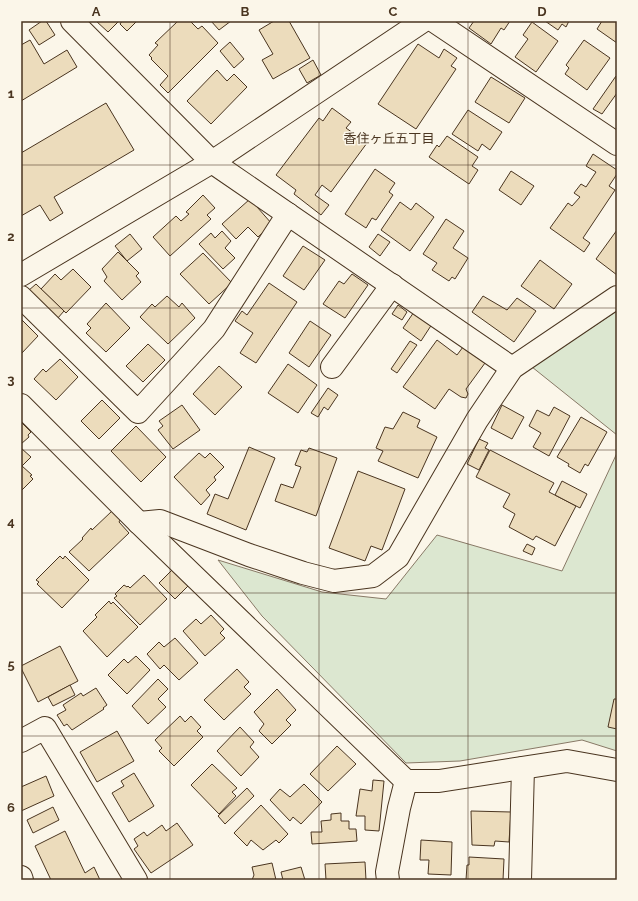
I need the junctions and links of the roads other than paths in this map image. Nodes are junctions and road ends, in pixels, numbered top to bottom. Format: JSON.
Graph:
{"nodes":[{"id":1,"x":72,"y":21,"type":"edge"},
{"id":2,"x":423,"y":21,"type":"edge"},
{"id":3,"x":434,"y":21,"type":"edge"},
{"id":4,"x":617,"y":144,"type":"edge"},
{"id":5,"x":212,"y":162,"type":"junction"},
{"id":6,"x":288,"y":214,"type":"junction"},
{"id":7,"x":21,"y":276,"type":"edge"},
{"id":8,"x":392,"y":285,"type":"junction"},
{"id":9,"x":21,"y":297,"type":"edge"},
{"id":10,"x":617,"y":297,"type":"edge"},
{"id":11,"x":332,"y":367,"type":"dead end"},
{"id":12,"x":512,"y":368,"type":"junction"},
{"id":13,"x":21,"y":405,"type":"edge"},
{"id":14,"x":140,"y":523,"type":"junction"},
{"id":15,"x":21,"y":741,"type":"edge"},
{"id":16,"x":523,"y":768,"type":"junction"},
{"id":17,"x":617,"y":770,"type":"edge"},
{"id":18,"x":406,"y":781,"type":"junction"},
{"id":19,"x":21,"y":877,"type":"edge"},
{"id":20,"x":22,"y":880,"type":"edge"},
{"id":21,"x":136,"y":880,"type":"edge"},
{"id":22,"x":388,"y":880,"type":"edge"},
{"id":23,"x":520,"y":880,"type":"edge"}],
"edges":[{"from":1,"to":5,"type":"street"},
{"from":2,"to":5,"type":"street"},
{"from":3,"to":4,"type":"street"},
{"from":5,"to":6,"type":"street"},
{"from":5,"to":7,"type":"street"},
{"from":6,"to":8,"type":"street"},
{"from":6,"to":9,"type":"street"},
{"from":8,"to":11,"type":"street"},
{"from":8,"to":12,"type":"street"},
{"from":10,"to":12,"type":"street"},
{"from":12,"to":14,"type":"street"},
{"from":13,"to":14,"type":"street"},
{"from":14,"to":18,"type":"street"},
{"from":15,"to":21,"type":"street"},
{"from":16,"to":17,"type":"street"},
{"from":16,"to":18,"type":"street"},
{"from":16,"to":23,"type":"street"},
{"from":18,"to":22,"type":"street"},
{"from":19,"to":20,"type":"street"}]}
